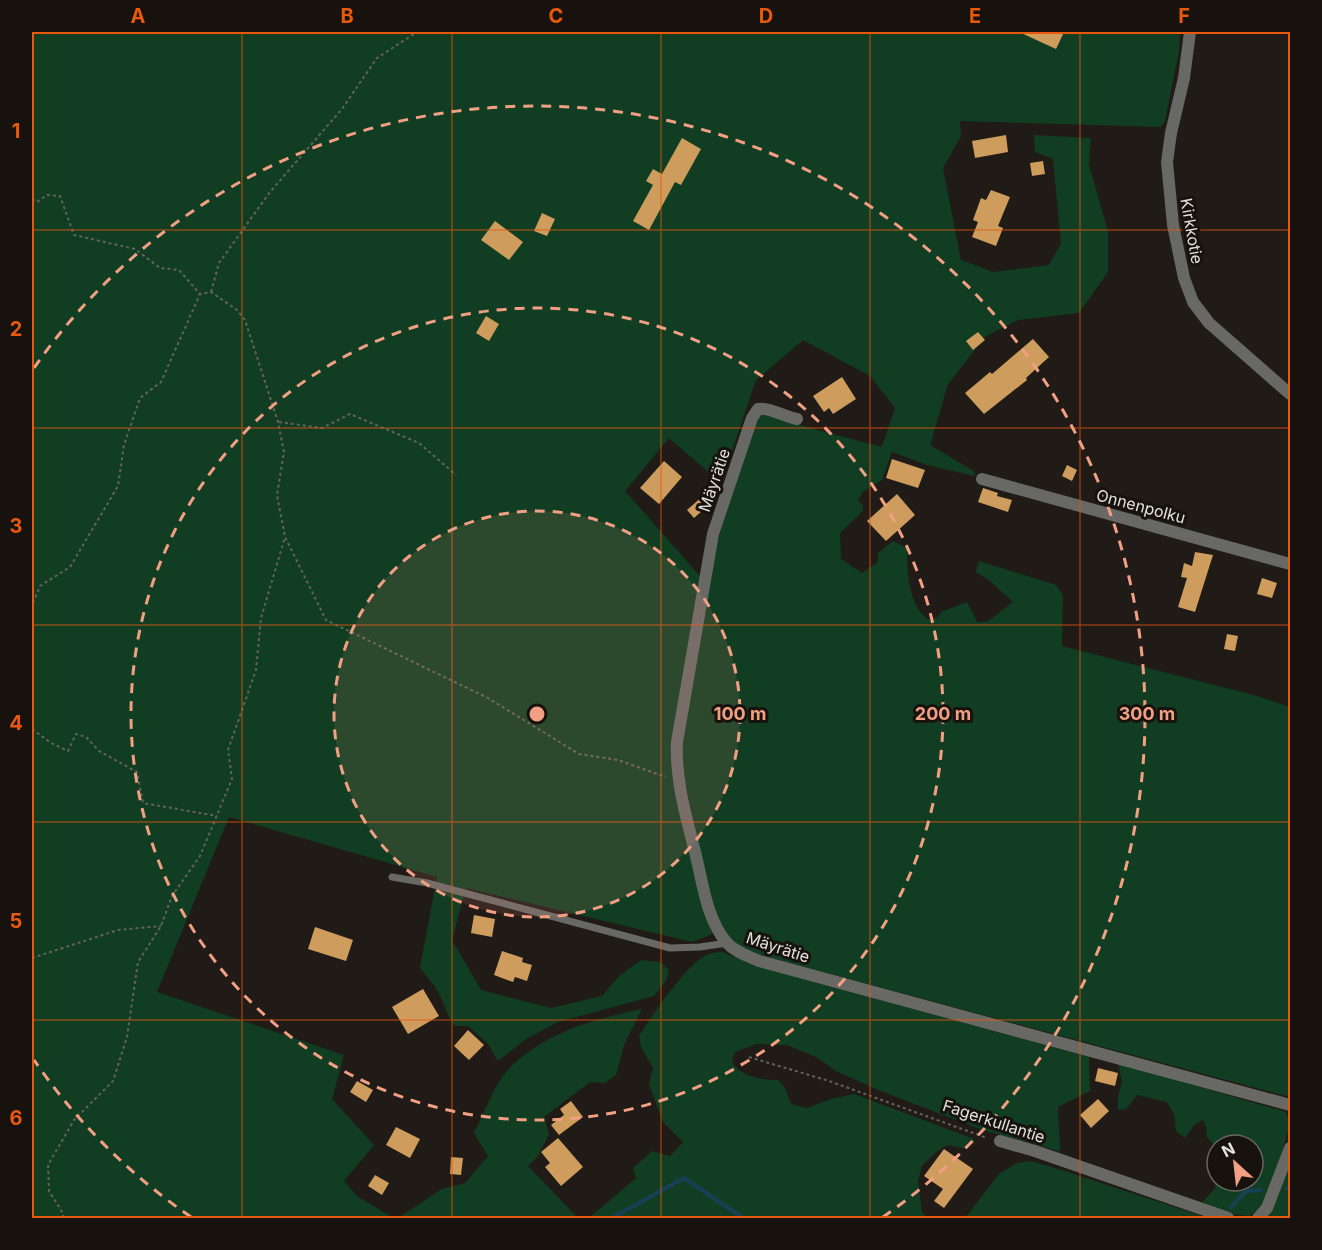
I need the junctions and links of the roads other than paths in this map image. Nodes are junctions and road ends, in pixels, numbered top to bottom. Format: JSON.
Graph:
{"nodes":[{"id":1,"x":1190,"y":32,"type":"edge"},
{"id":2,"x":1290,"y":393,"type":"edge"},
{"id":3,"x":797,"y":419,"type":"dead end"},
{"id":4,"x":982,"y":479,"type":"dead end"},
{"id":5,"x":1290,"y":564,"type":"edge"},
{"id":6,"x":392,"y":877,"type":"dead end"},
{"id":7,"x":727,"y":943,"type":"junction"},
{"id":8,"x":1290,"y":1105,"type":"edge"},
{"id":9,"x":1000,"y":1142,"type":"road end"},
{"id":10,"x":1290,"y":1148,"type":"edge"},
{"id":11,"x":1228,"y":1218,"type":"edge"},
{"id":12,"x":1258,"y":1218,"type":"edge"}],
"edges":[{"from":1,"to":2,"type":"street","name":"Kirkkotie"},
{"from":3,"to":7,"type":"street","name":"Mäyrätie"},
{"from":4,"to":5,"type":"street","name":"Onnenpolku"},
{"from":6,"to":7,"type":"lane"},
{"from":7,"to":8,"type":"street","name":"Mäyrätie"},
{"from":9,"to":11,"type":"street","name":"Fagerkullantie"},
{"from":10,"to":12,"type":"street"}]}
